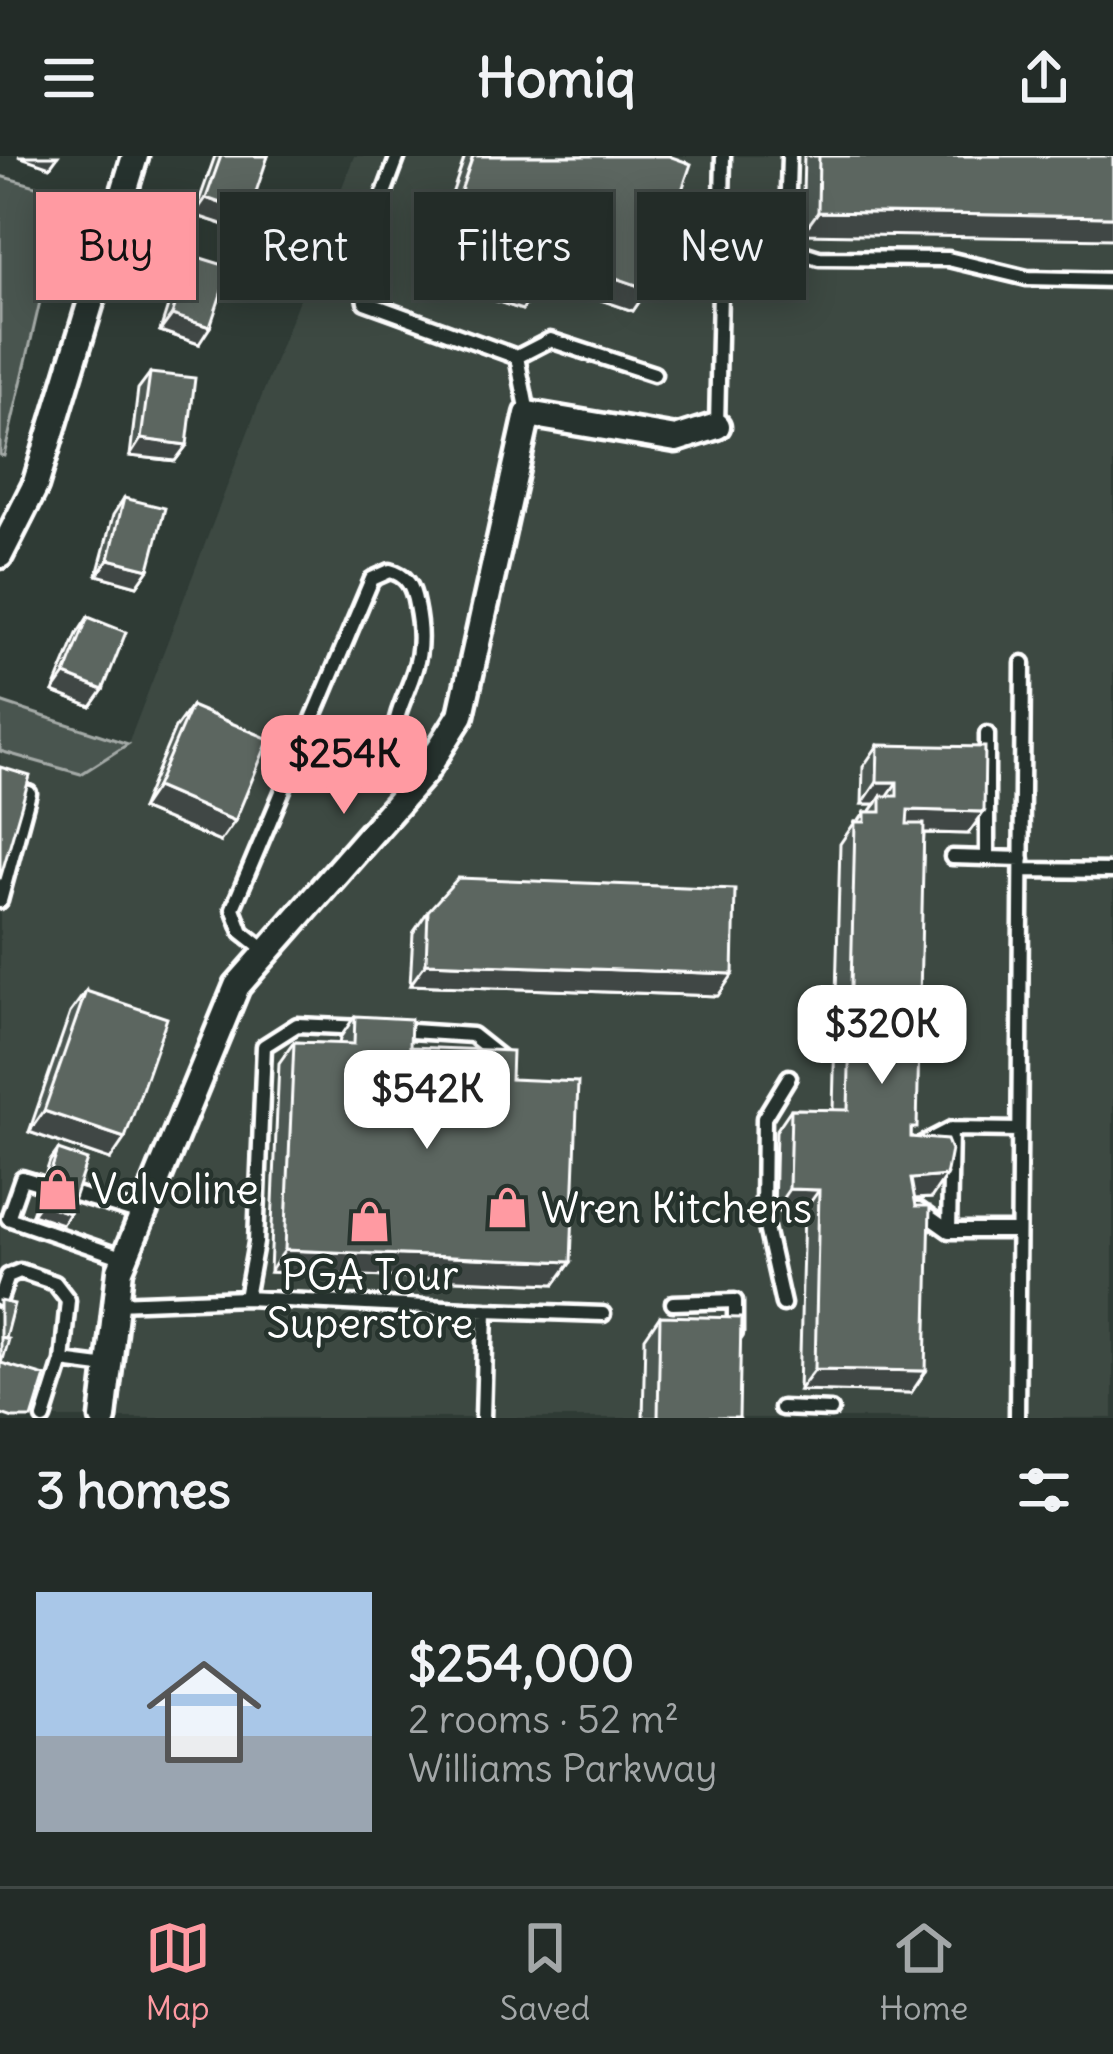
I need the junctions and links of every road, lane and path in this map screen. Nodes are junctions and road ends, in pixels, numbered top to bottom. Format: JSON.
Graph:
{"nodes":[{"id":1,"x":135,"y":156,"type":"edge"},
{"id":2,"x":398,"y":156,"type":"edge"},
{"id":3,"x":723,"y":156,"type":"edge"},
{"id":4,"x":789,"y":156,"type":"edge"},
{"id":5,"x":1113,"y":280,"type":"edge"},
{"id":6,"x":517,"y":357,"type":"junction"},
{"id":7,"x":655,"y":374,"type":"dead end"},
{"id":8,"x":528,"y":414,"type":"junction"},
{"id":9,"x":716,"y":426,"type":"joint"},
{"id":10,"x":0,"y":555,"type":"edge"},
{"id":11,"x":1024,"y":663,"type":"dead end"},
{"id":12,"x":987,"y":734,"type":"dead end"},
{"id":13,"x":0,"y":785,"type":"edge"},
{"id":14,"x":404,"y":795,"type":"junction"},
{"id":15,"x":952,"y":857,"type":"dead end"},
{"id":16,"x":987,"y":857,"type":"junction"},
{"id":17,"x":1022,"y":865,"type":"junction"},
{"id":18,"x":1113,"y":872,"type":"edge"},
{"id":19,"x":0,"y":901,"type":"edge"},
{"id":20,"x":265,"y":950,"type":"junction"},
{"id":21,"x":501,"y":1058,"type":"edge"},
{"id":22,"x":789,"y":1077,"type":"dead end"},
{"id":23,"x":951,"y":1129,"type":"junction"},
{"id":24,"x":1019,"y":1130,"type":"junction"},
{"id":25,"x":917,"y":1162,"type":"edge"},
{"id":26,"x":42,"y":1184,"type":"edge"},
{"id":27,"x":72,"y":1193,"type":"edge"},
{"id":28,"x":916,"y":1198,"type":"edge"},
{"id":29,"x":141,"y":1214,"type":"junction"},
{"id":30,"x":950,"y":1231,"type":"junction"},
{"id":31,"x":1018,"y":1231,"type":"junction"},
{"id":32,"x":124,"y":1258,"type":"junction"},
{"id":33,"x":2,"y":1291,"type":"edge"},
{"id":34,"x":246,"y":1298,"type":"junction"},
{"id":35,"x":673,"y":1303,"type":"dead end"},
{"id":36,"x":116,"y":1304,"type":"junction"},
{"id":37,"x":783,"y":1304,"type":"dead end"},
{"id":38,"x":486,"y":1310,"type":"junction"},
{"id":39,"x":603,"y":1314,"type":"dead end"},
{"id":40,"x":734,"y":1353,"type":"edge"},
{"id":41,"x":62,"y":1360,"type":"junction"},
{"id":42,"x":109,"y":1367,"type":"junction"},
{"id":43,"x":781,"y":1408,"type":"dead end"},
{"id":44,"x":831,"y":1410,"type":"dead end"},
{"id":45,"x":44,"y":1418,"type":"edge"},
{"id":46,"x":103,"y":1418,"type":"edge"},
{"id":47,"x":483,"y":1418,"type":"edge"},
{"id":48,"x":1017,"y":1418,"type":"edge"}],
"edges":[{"from":1,"to":10,"type":"street"},
{"from":2,"to":6,"type":"lane"},
{"from":3,"to":9,"type":"lane"},
{"from":4,"to":5,"type":"lane"},
{"from":6,"to":7,"type":"lane"},
{"from":6,"to":8,"type":"lane"},
{"from":8,"to":9,"type":"street"},
{"from":8,"to":14,"type":"street"},
{"from":11,"to":17,"type":"lane"},
{"from":12,"to":16,"type":"lane"},
{"from":13,"to":19,"type":"lane"},
{"from":14,"to":20,"type":"street"},
{"from":14,"to":20,"type":"lane"},
{"from":15,"to":16,"type":"lane"},
{"from":16,"to":17,"type":"lane"},
{"from":17,"to":18,"type":"lane"},
{"from":17,"to":24,"type":"lane"},
{"from":20,"to":29,"type":"street"},
{"from":21,"to":34,"type":"lane"},
{"from":22,"to":37,"type":"lane"},
{"from":23,"to":24,"type":"lane"},
{"from":23,"to":25,"type":"lane"},
{"from":23,"to":30,"type":"lane"},
{"from":24,"to":31,"type":"lane"},
{"from":26,"to":32,"type":"lane"},
{"from":27,"to":29,"type":"lane"},
{"from":28,"to":30,"type":"lane"},
{"from":29,"to":32,"type":"street"},
{"from":30,"to":31,"type":"lane"},
{"from":31,"to":48,"type":"lane"},
{"from":32,"to":36,"type":"street"},
{"from":33,"to":41,"type":"lane"},
{"from":34,"to":36,"type":"lane"},
{"from":34,"to":38,"type":"lane"},
{"from":35,"to":40,"type":"lane"},
{"from":36,"to":42,"type":"street"},
{"from":38,"to":39,"type":"lane"},
{"from":38,"to":47,"type":"lane"},
{"from":41,"to":42,"type":"lane"},
{"from":41,"to":45,"type":"lane"},
{"from":42,"to":46,"type":"street"},
{"from":43,"to":44,"type":"lane"}]}
